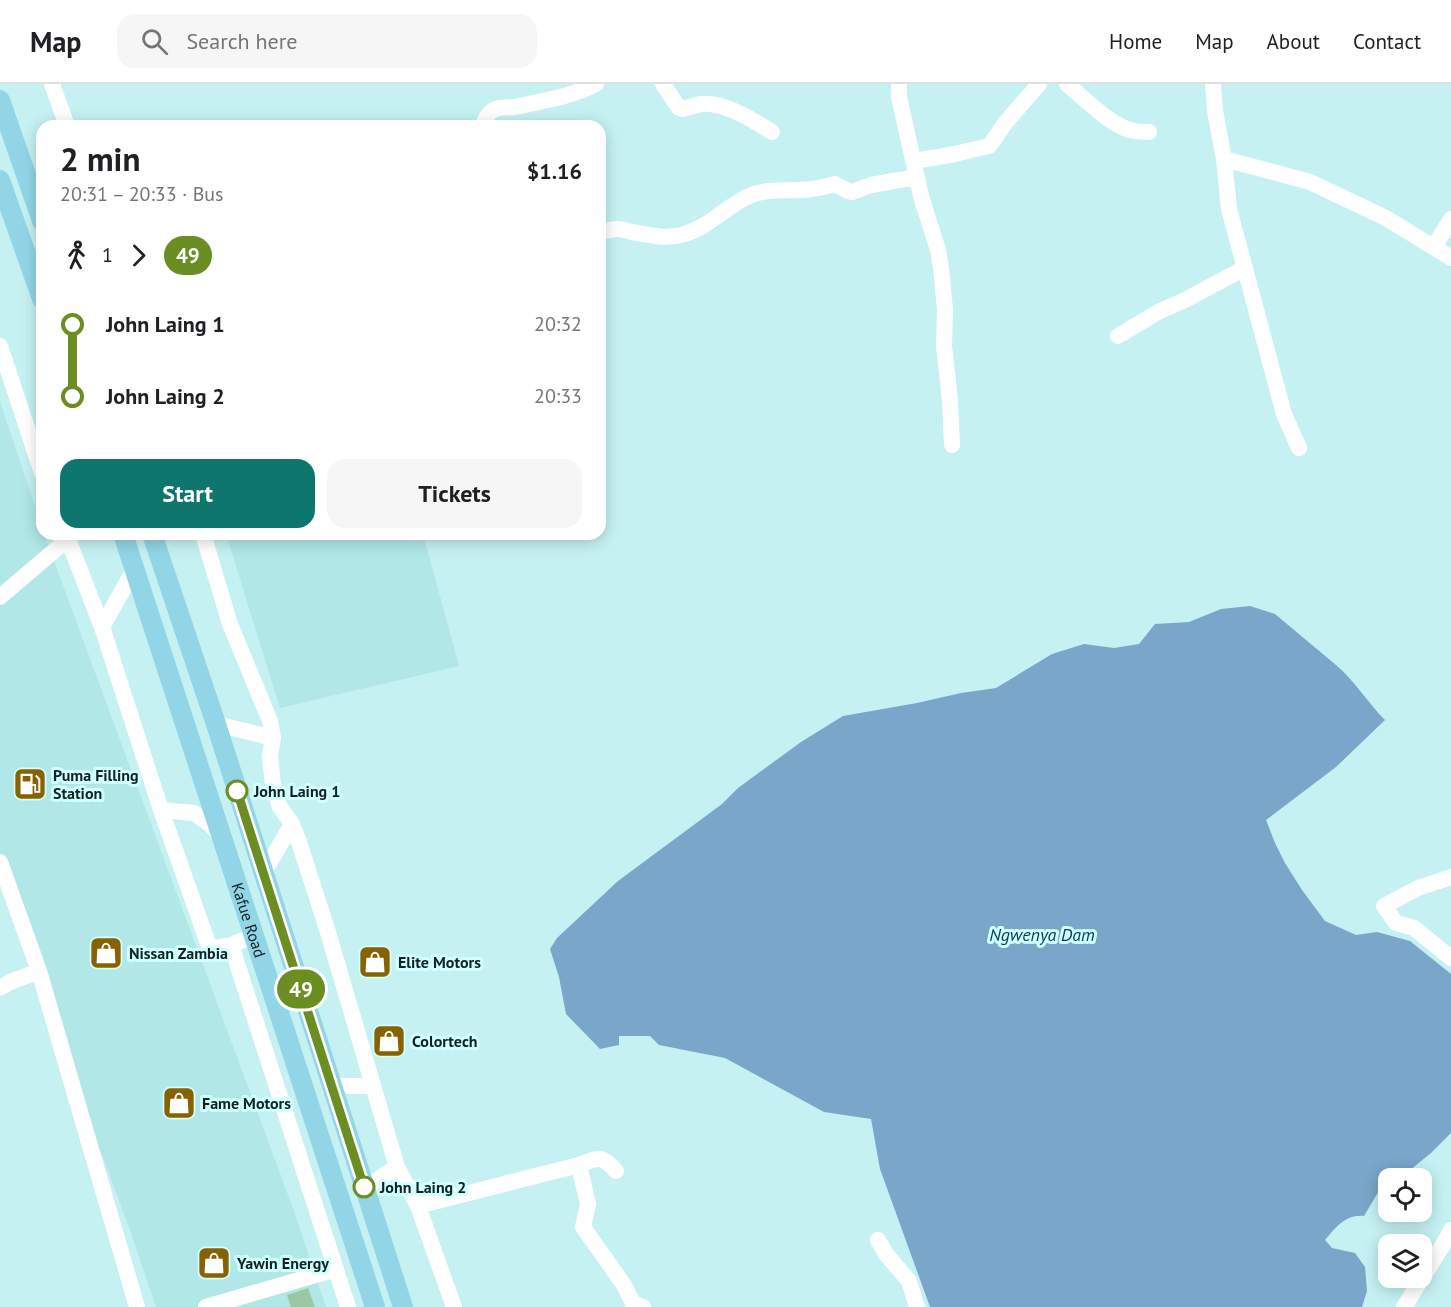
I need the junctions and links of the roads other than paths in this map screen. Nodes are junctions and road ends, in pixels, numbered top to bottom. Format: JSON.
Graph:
{"nodes":[{"id":1,"x":52,"y":84,"type":"edge"},
{"id":2,"x":596,"y":84,"type":"edge"},
{"id":3,"x":663,"y":84,"type":"edge"},
{"id":4,"x":899,"y":84,"type":"edge"},
{"id":5,"x":1039,"y":84,"type":"edge"},
{"id":6,"x":1067,"y":84,"type":"edge"},
{"id":7,"x":1213,"y":84,"type":"edge"},
{"id":8,"x":0,"y":100,"type":"edge"},
{"id":9,"x":65,"y":120,"type":"edge"},
{"id":10,"x":485,"y":120,"type":"edge"},
{"id":11,"x":772,"y":132,"type":"dead end"},
{"id":12,"x":1149,"y":132,"type":"dead end"},
{"id":13,"x":1224,"y":159,"type":"junction"},
{"id":14,"x":915,"y":169,"type":"junction"},
{"id":15,"x":0,"y":180,"type":"edge"},
{"id":16,"x":36,"y":204,"type":"edge"},
{"id":17,"x":1451,"y":219,"type":"edge"},
{"id":18,"x":606,"y":231,"type":"edge"},
{"id":19,"x":1434,"y":247,"type":"junction"},
{"id":20,"x":1451,"y":258,"type":"edge"},
{"id":21,"x":1245,"y":268,"type":"junction"},
{"id":22,"x":36,"y":282,"type":"edge"},
{"id":23,"x":1118,"y":336,"type":"dead end"},
{"id":24,"x":0,"y":346,"type":"edge"},
{"id":25,"x":952,"y":445,"type":"dead end"},
{"id":26,"x":1299,"y":448,"type":"dead end"},
{"id":27,"x":36,"y":455,"type":"edge"},
{"id":28,"x":63,"y":540,"type":"edge"},
{"id":29,"x":69,"y":540,"type":"edge"},
{"id":30,"x":125,"y":540,"type":"edge"},
{"id":31,"x":154,"y":540,"type":"edge"},
{"id":32,"x":205,"y":540,"type":"edge"},
{"id":33,"x":135,"y":568,"type":"junction"},
{"id":34,"x":0,"y":597,"type":"edge"},
{"id":35,"x":102,"y":627,"type":"junction"},
{"id":36,"x":216,"y":724,"type":"junction"},
{"id":37,"x":273,"y":738,"type":"junction"},
{"id":38,"x":161,"y":810,"type":"junction"},
{"id":39,"x":292,"y":824,"type":"junction"},
{"id":40,"x":223,"y":839,"type":"junction"},
{"id":41,"x":0,"y":862,"type":"edge"},
{"id":42,"x":263,"y":874,"type":"junction"},
{"id":43,"x":1451,"y":877,"type":"edge"},
{"id":44,"x":254,"y":936,"type":"junction"},
{"id":45,"x":231,"y":945,"type":"junction"},
{"id":46,"x":1451,"y":958,"type":"edge"},
{"id":47,"x":39,"y":971,"type":"junction"},
{"id":48,"x":0,"y":988,"type":"edge"},
{"id":49,"x":332,"y":1086,"type":"junction"},
{"id":50,"x":373,"y":1086,"type":"junction"},
{"id":51,"x":579,"y":1165,"type":"junction"},
{"id":52,"x":397,"y":1167,"type":"junction"},
{"id":53,"x":616,"y":1171,"type":"dead end"},
{"id":54,"x":365,"y":1188,"type":"junction"},
{"id":55,"x":418,"y":1206,"type":"junction"},
{"id":56,"x":1451,"y":1230,"type":"edge"},
{"id":57,"x":878,"y":1240,"type":"dead end"},
{"id":58,"x":1447,"y":1251,"type":"edge"},
{"id":59,"x":336,"y":1269,"type":"junction"},
{"id":60,"x":368,"y":1284,"type":"junction"},
{"id":61,"x":346,"y":1299,"type":"edge"},
{"id":62,"x":137,"y":1307,"type":"edge"},
{"id":63,"x":206,"y":1307,"type":"edge"},
{"id":64,"x":375,"y":1307,"type":"edge"},
{"id":65,"x":403,"y":1307,"type":"edge"},
{"id":66,"x":454,"y":1307,"type":"edge"},
{"id":67,"x":643,"y":1307,"type":"edge"},
{"id":68,"x":917,"y":1307,"type":"edge"},
{"id":69,"x":1404,"y":1307,"type":"edge"}],
"edges":[{"from":1,"to":9,"type":"street"},
{"from":2,"to":10,"type":"street"},
{"from":3,"to":11,"type":"street"},
{"from":4,"to":14,"type":"street"},
{"from":5,"to":14,"type":"street"},
{"from":6,"to":12,"type":"street"},
{"from":7,"to":13,"type":"street"},
{"from":8,"to":16,"type":"main road"},
{"from":13,"to":19,"type":"street"},
{"from":13,"to":21,"type":"street"},
{"from":14,"to":18,"type":"street"},
{"from":14,"to":25,"type":"street"},
{"from":15,"to":22,"type":"main road"},
{"from":17,"to":19,"type":"street"},
{"from":19,"to":20,"type":"street"},
{"from":21,"to":23,"type":"street"},
{"from":21,"to":26,"type":"street"},
{"from":24,"to":27,"type":"street"},
{"from":28,"to":34,"type":"street"},
{"from":29,"to":35,"type":"street"},
{"from":30,"to":33,"type":"main road","name":"Kafue Road"},
{"from":31,"to":36,"type":"main road","name":"Kafue Road"},
{"from":32,"to":37,"type":"street"},
{"from":33,"to":35,"type":"street"},
{"from":33,"to":40,"type":"main road","name":"Kafue Road"},
{"from":35,"to":38,"type":"street"},
{"from":36,"to":37,"type":"street"},
{"from":36,"to":42,"type":"main road","name":"Kafue Road"},
{"from":37,"to":39,"type":"street"},
{"from":38,"to":40,"type":"street"},
{"from":38,"to":45,"type":"street"},
{"from":39,"to":42,"type":"street"},
{"from":39,"to":50,"type":"street"},
{"from":40,"to":44,"type":"main road","name":"Kafue Road"},
{"from":41,"to":47,"type":"street"},
{"from":42,"to":49,"type":"main road","name":"Kafue Road"},
{"from":43,"to":46,"type":"street"},
{"from":44,"to":45,"type":"street"},
{"from":44,"to":60,"type":"main road","name":"Kafue Road"},
{"from":45,"to":59,"type":"street"},
{"from":47,"to":48,"type":"street"},
{"from":47,"to":62,"type":"street"},
{"from":49,"to":50,"type":"street"},
{"from":49,"to":54,"type":"main road","name":"Kafue Road"},
{"from":50,"to":52,"type":"street"},
{"from":51,"to":53,"type":"street"},
{"from":51,"to":55,"type":"street"},
{"from":51,"to":67,"type":"street"},
{"from":52,"to":54,"type":"street"},
{"from":52,"to":55,"type":"street"},
{"from":54,"to":65,"type":"main road","name":"Kafue Road"},
{"from":55,"to":66,"type":"street"},
{"from":56,"to":58,"type":"street"},
{"from":57,"to":68,"type":"street"},
{"from":58,"to":69,"type":"street"},
{"from":59,"to":61,"type":"street"},
{"from":59,"to":63,"type":"street"},
{"from":60,"to":61,"type":"street"},
{"from":60,"to":64,"type":"main road","name":"Kafue Road"}]}
